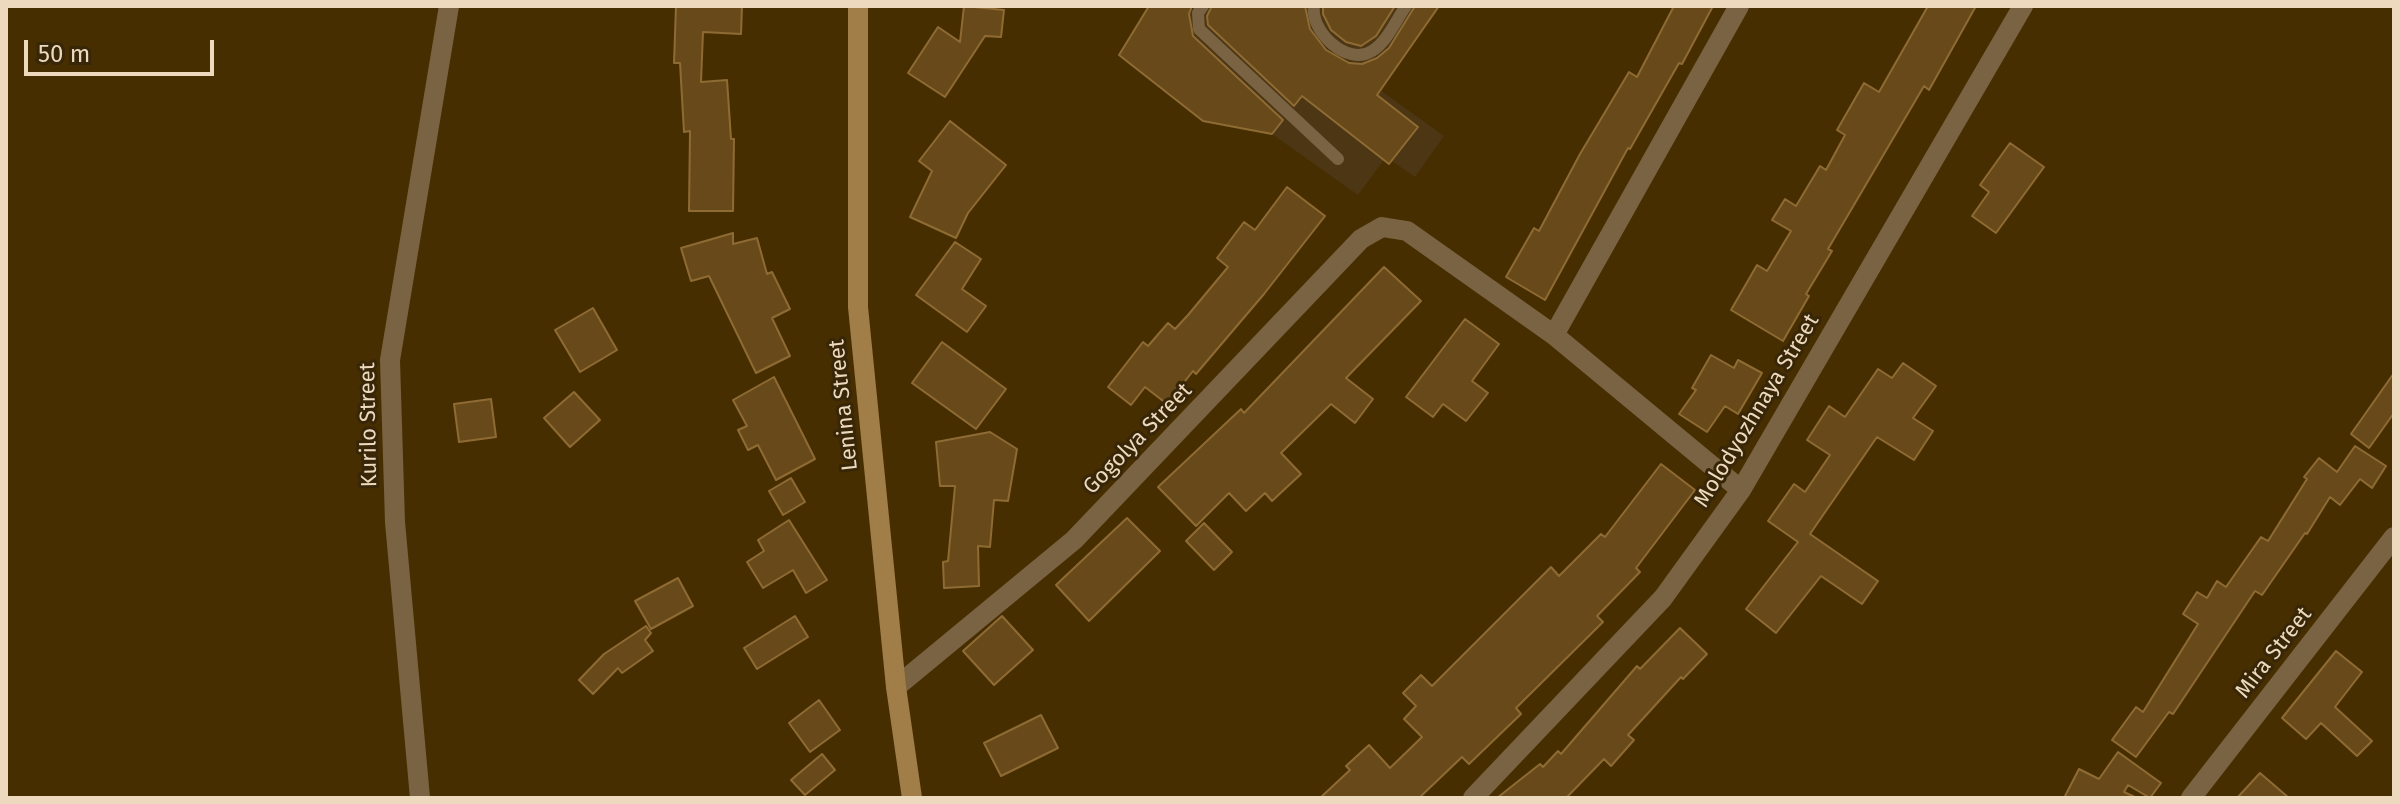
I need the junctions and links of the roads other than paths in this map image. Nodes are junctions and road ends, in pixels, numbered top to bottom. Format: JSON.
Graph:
{"nodes":[{"id":1,"x":449,"y":6,"type":"edge"},
{"id":2,"x":858,"y":6,"type":"edge"},
{"id":3,"x":1203,"y":6,"type":"edge"},
{"id":4,"x":1314,"y":6,"type":"edge"},
{"id":5,"x":1406,"y":6,"type":"edge"},
{"id":6,"x":1739,"y":6,"type":"edge"},
{"id":7,"x":2023,"y":6,"type":"edge"},
{"id":8,"x":1338,"y":159,"type":"dead end"},
{"id":9,"x":1554,"y":335,"type":"junction"},
{"id":10,"x":1741,"y":490,"type":"junction"},
{"id":11,"x":2394,"y":537,"type":"edge"},
{"id":12,"x":896,"y":687,"type":"junction"},
{"id":13,"x":420,"y":798,"type":"edge"},
{"id":14,"x":912,"y":798,"type":"edge"},
{"id":15,"x":1473,"y":798,"type":"edge"},
{"id":16,"x":2191,"y":798,"type":"edge"}],
"edges":[{"from":1,"to":13,"type":"street","name":"Kurilo Street"},
{"from":2,"to":12,"type":"main road","name":"Lenina Street"},
{"from":3,"to":8,"type":"lane"},
{"from":4,"to":5,"type":"lane"},
{"from":6,"to":9,"type":"street"},
{"from":7,"to":10,"type":"street","name":"Molodyozhnaya Street"},
{"from":9,"to":10,"type":"street"},
{"from":9,"to":12,"type":"street","name":"Gogolya Street"},
{"from":10,"to":15,"type":"street","name":"Molodyozhnaya Street"},
{"from":11,"to":16,"type":"street","name":"Mira Street"},
{"from":12,"to":14,"type":"main road","name":"Lenina Street"}]}
